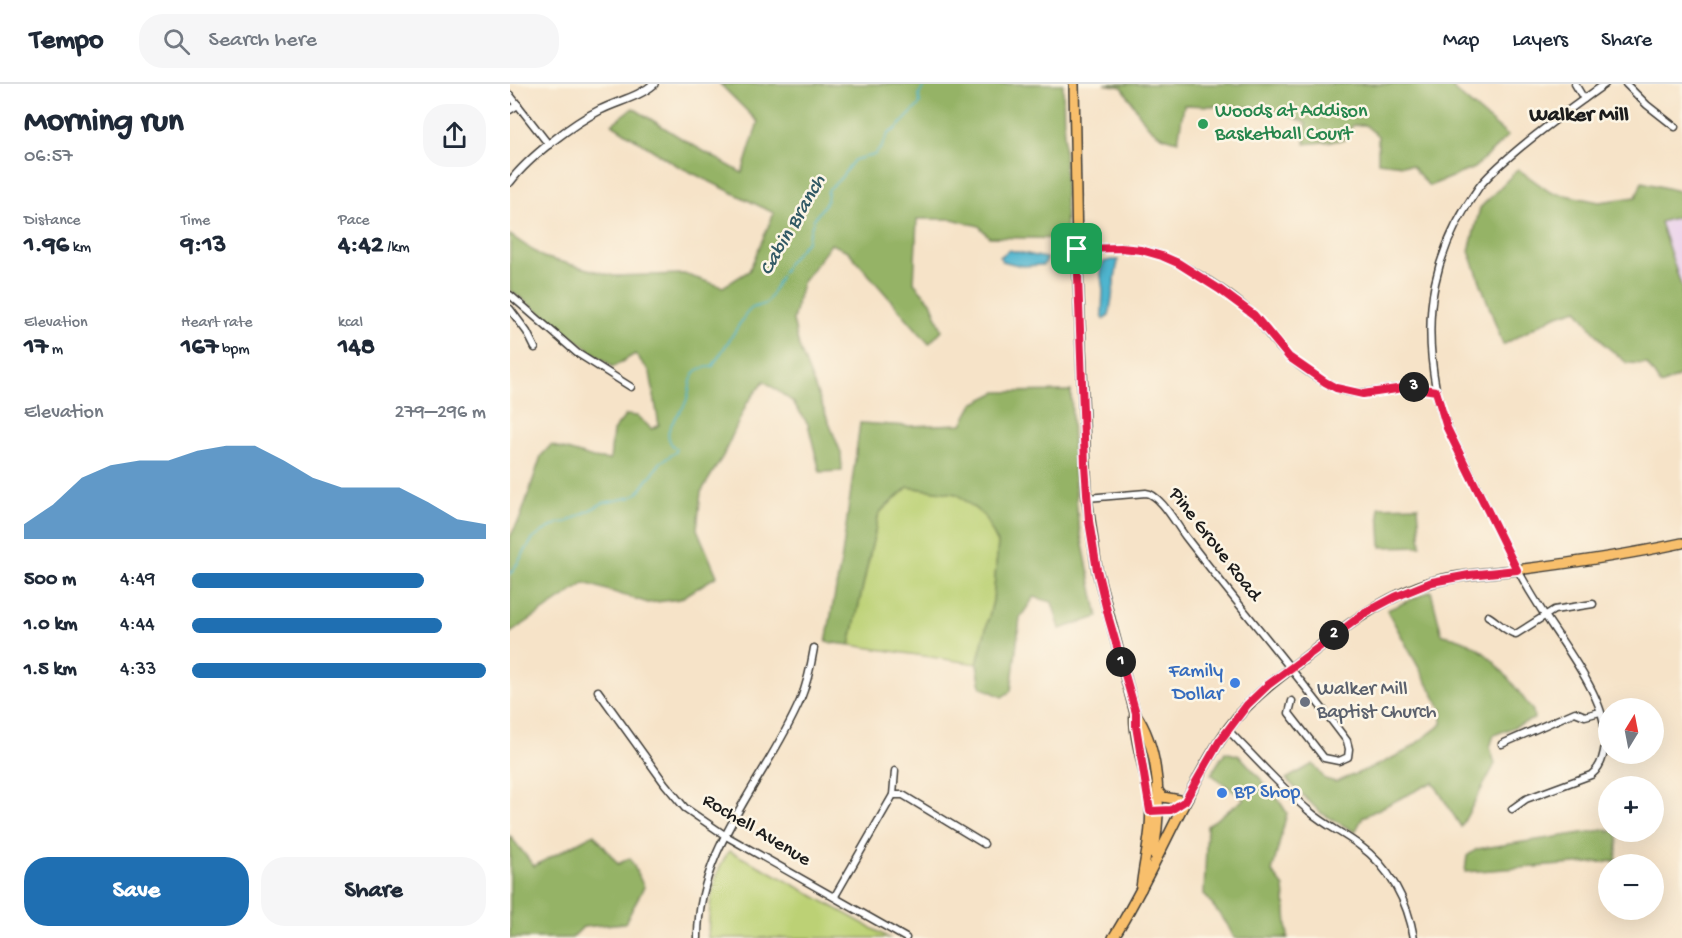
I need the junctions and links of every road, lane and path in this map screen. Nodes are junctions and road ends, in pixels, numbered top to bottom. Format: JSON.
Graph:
{"nodes":[{"id":1,"x":654,"y":84,"type":"edge"},
{"id":2,"x":1074,"y":84,"type":"edge"},
{"id":3,"x":1575,"y":84,"type":"edge"},
{"id":4,"x":1605,"y":84,"type":"edge"},
{"id":5,"x":1626,"y":84,"type":"edge"},
{"id":6,"x":510,"y":95,"type":"edge"},
{"id":7,"x":1584,"y":99,"type":"junction"},
{"id":8,"x":518,"y":105,"type":"junction"},
{"id":9,"x":510,"y":110,"type":"edge"},
{"id":10,"x":1675,"y":127,"type":"dead end"},
{"id":11,"x":549,"y":145,"type":"junction"},
{"id":12,"x":510,"y":182,"type":"edge"},
{"id":13,"x":1077,"y":249,"type":"junction"},
{"id":14,"x":510,"y":295,"type":"edge"},
{"id":15,"x":510,"y":309,"type":"edge"},
{"id":16,"x":535,"y":348,"type":"dead end"},
{"id":17,"x":631,"y":387,"type":"dead end"},
{"id":18,"x":1436,"y":391,"type":"junction"},
{"id":19,"x":1087,"y":498,"type":"junction"},
{"id":20,"x":1682,"y":543,"type":"edge"},
{"id":21,"x":1517,"y":570,"type":"junction"},
{"id":22,"x":1593,"y":604,"type":"dead end"},
{"id":23,"x":1488,"y":616,"type":"dead end"},
{"id":24,"x":1545,"y":616,"type":"junction"},
{"id":25,"x":814,"y":648,"type":"dead end"},
{"id":26,"x":1291,"y":668,"type":"junction"},
{"id":27,"x":598,"y":691,"type":"dead end"},
{"id":28,"x":1292,"y":701,"type":"dead end"},
{"id":29,"x":1598,"y":707,"type":"edge"},
{"id":30,"x":1136,"y":713,"type":"junction"},
{"id":31,"x":1598,"y":713,"type":"edge"},
{"id":32,"x":1228,"y":730,"type":"junction"},
{"id":33,"x":1502,"y":744,"type":"dead end"},
{"id":34,"x":1600,"y":764,"type":"edge"},
{"id":35,"x":895,"y":771,"type":"dead end"},
{"id":36,"x":1158,"y":791,"type":"junction"},
{"id":37,"x":893,"y":795,"type":"junction"},
{"id":38,"x":1185,"y":801,"type":"junction"},
{"id":39,"x":1512,"y":809,"type":"dead end"},
{"id":40,"x":1162,"y":811,"type":"junction"},
{"id":41,"x":726,"y":836,"type":"junction"},
{"id":42,"x":984,"y":844,"type":"dead end"},
{"id":43,"x":1143,"y":886,"type":"junction"},
{"id":44,"x":835,"y":896,"type":"junction"},
{"id":45,"x":698,"y":938,"type":"edge"},
{"id":46,"x":906,"y":938,"type":"edge"},
{"id":47,"x":1112,"y":938,"type":"edge"},
{"id":48,"x":1414,"y":938,"type":"edge"}],
"edges":[{"from":1,"to":11,"type":"street"},
{"from":2,"to":13,"type":"main road"},
{"from":3,"to":7,"type":"street"},
{"from":4,"to":7,"type":"street"},
{"from":5,"to":10,"type":"street"},
{"from":6,"to":8,"type":"street"},
{"from":7,"to":18,"type":"street"},
{"from":8,"to":9,"type":"street"},
{"from":8,"to":11,"type":"street"},
{"from":11,"to":12,"type":"street"},
{"from":13,"to":18,"type":"street"},
{"from":13,"to":19,"type":"main road"},
{"from":14,"to":17,"type":"street"},
{"from":15,"to":16,"type":"street"},
{"from":18,"to":21,"type":"street"},
{"from":19,"to":26,"type":"street","name":"Pine Grove Road"},
{"from":19,"to":30,"type":"main road"},
{"from":20,"to":21,"type":"main road"},
{"from":21,"to":24,"type":"street"},
{"from":21,"to":26,"type":"main road"},
{"from":22,"to":24,"type":"street"},
{"from":23,"to":24,"type":"street"},
{"from":24,"to":29,"type":"street"},
{"from":25,"to":41,"type":"street"},
{"from":26,"to":28,"type":"street"},
{"from":26,"to":32,"type":"main road"},
{"from":27,"to":41,"type":"street","name":"Rochell Avenue"},
{"from":30,"to":36,"type":"main road"},
{"from":30,"to":40,"type":"main road"},
{"from":31,"to":33,"type":"street"},
{"from":32,"to":38,"type":"main road"},
{"from":32,"to":48,"type":"street"},
{"from":34,"to":39,"type":"street"},
{"from":35,"to":37,"type":"street"},
{"from":36,"to":38,"type":"main road"},
{"from":36,"to":40,"type":"main road"},
{"from":37,"to":42,"type":"street"},
{"from":37,"to":44,"type":"street"},
{"from":38,"to":40,"type":"main road"},
{"from":38,"to":43,"type":"main road"},
{"from":40,"to":43,"type":"main road"},
{"from":41,"to":44,"type":"street","name":"Rochell Avenue"},
{"from":41,"to":45,"type":"street"},
{"from":43,"to":47,"type":"main road"},
{"from":44,"to":46,"type":"street","name":"Rochell Avenue"}]}
